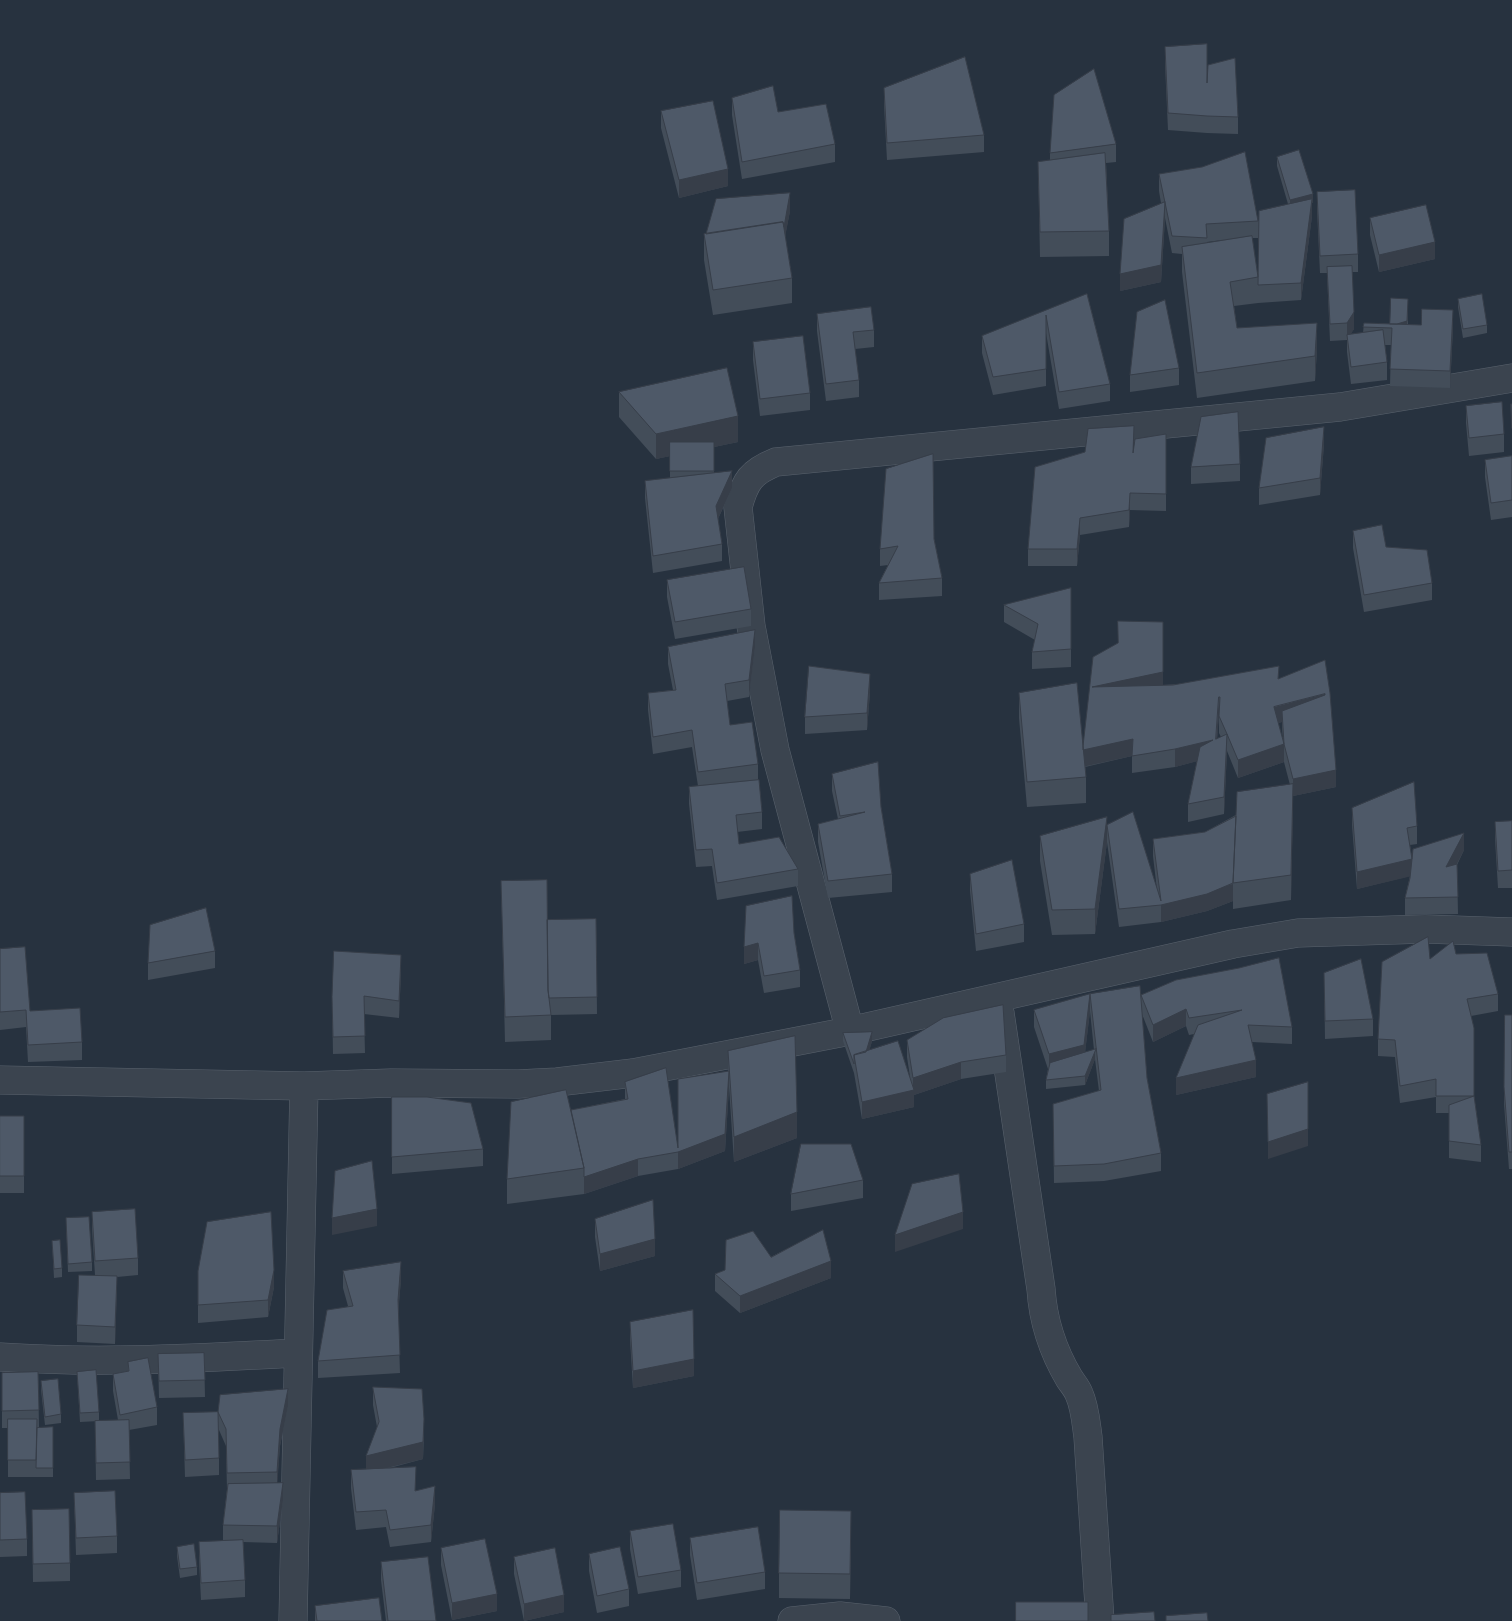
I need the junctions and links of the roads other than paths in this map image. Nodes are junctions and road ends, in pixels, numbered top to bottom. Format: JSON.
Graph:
{"nodes":[{"id":1,"x":1512,"y":378,"type":"edge"},
{"id":2,"x":1512,"y":932,"type":"edge"},
{"id":3,"x":998,"y":997,"type":"junction"},
{"id":4,"x":850,"y":1031,"type":"junction"},
{"id":5,"x":0,"y":1080,"type":"edge"},
{"id":6,"x":304,"y":1086,"type":"junction"},
{"id":7,"x":298,"y":1353,"type":"junction"},
{"id":8,"x":0,"y":1357,"type":"edge"},
{"id":9,"x":293,"y":1621,"type":"edge"},
{"id":10,"x":792,"y":1621,"type":"edge"},
{"id":11,"x":886,"y":1621,"type":"edge"},
{"id":12,"x":1100,"y":1621,"type":"edge"}],
"edges":[{"from":1,"to":4,"type":"street"},
{"from":2,"to":3,"type":"street"},
{"from":3,"to":4,"type":"street"},
{"from":3,"to":12,"type":"street"},
{"from":4,"to":6,"type":"street"},
{"from":5,"to":6,"type":"street"},
{"from":6,"to":7,"type":"street"},
{"from":7,"to":8,"type":"street"},
{"from":7,"to":9,"type":"street"},
{"from":10,"to":11,"type":"street"}]}
